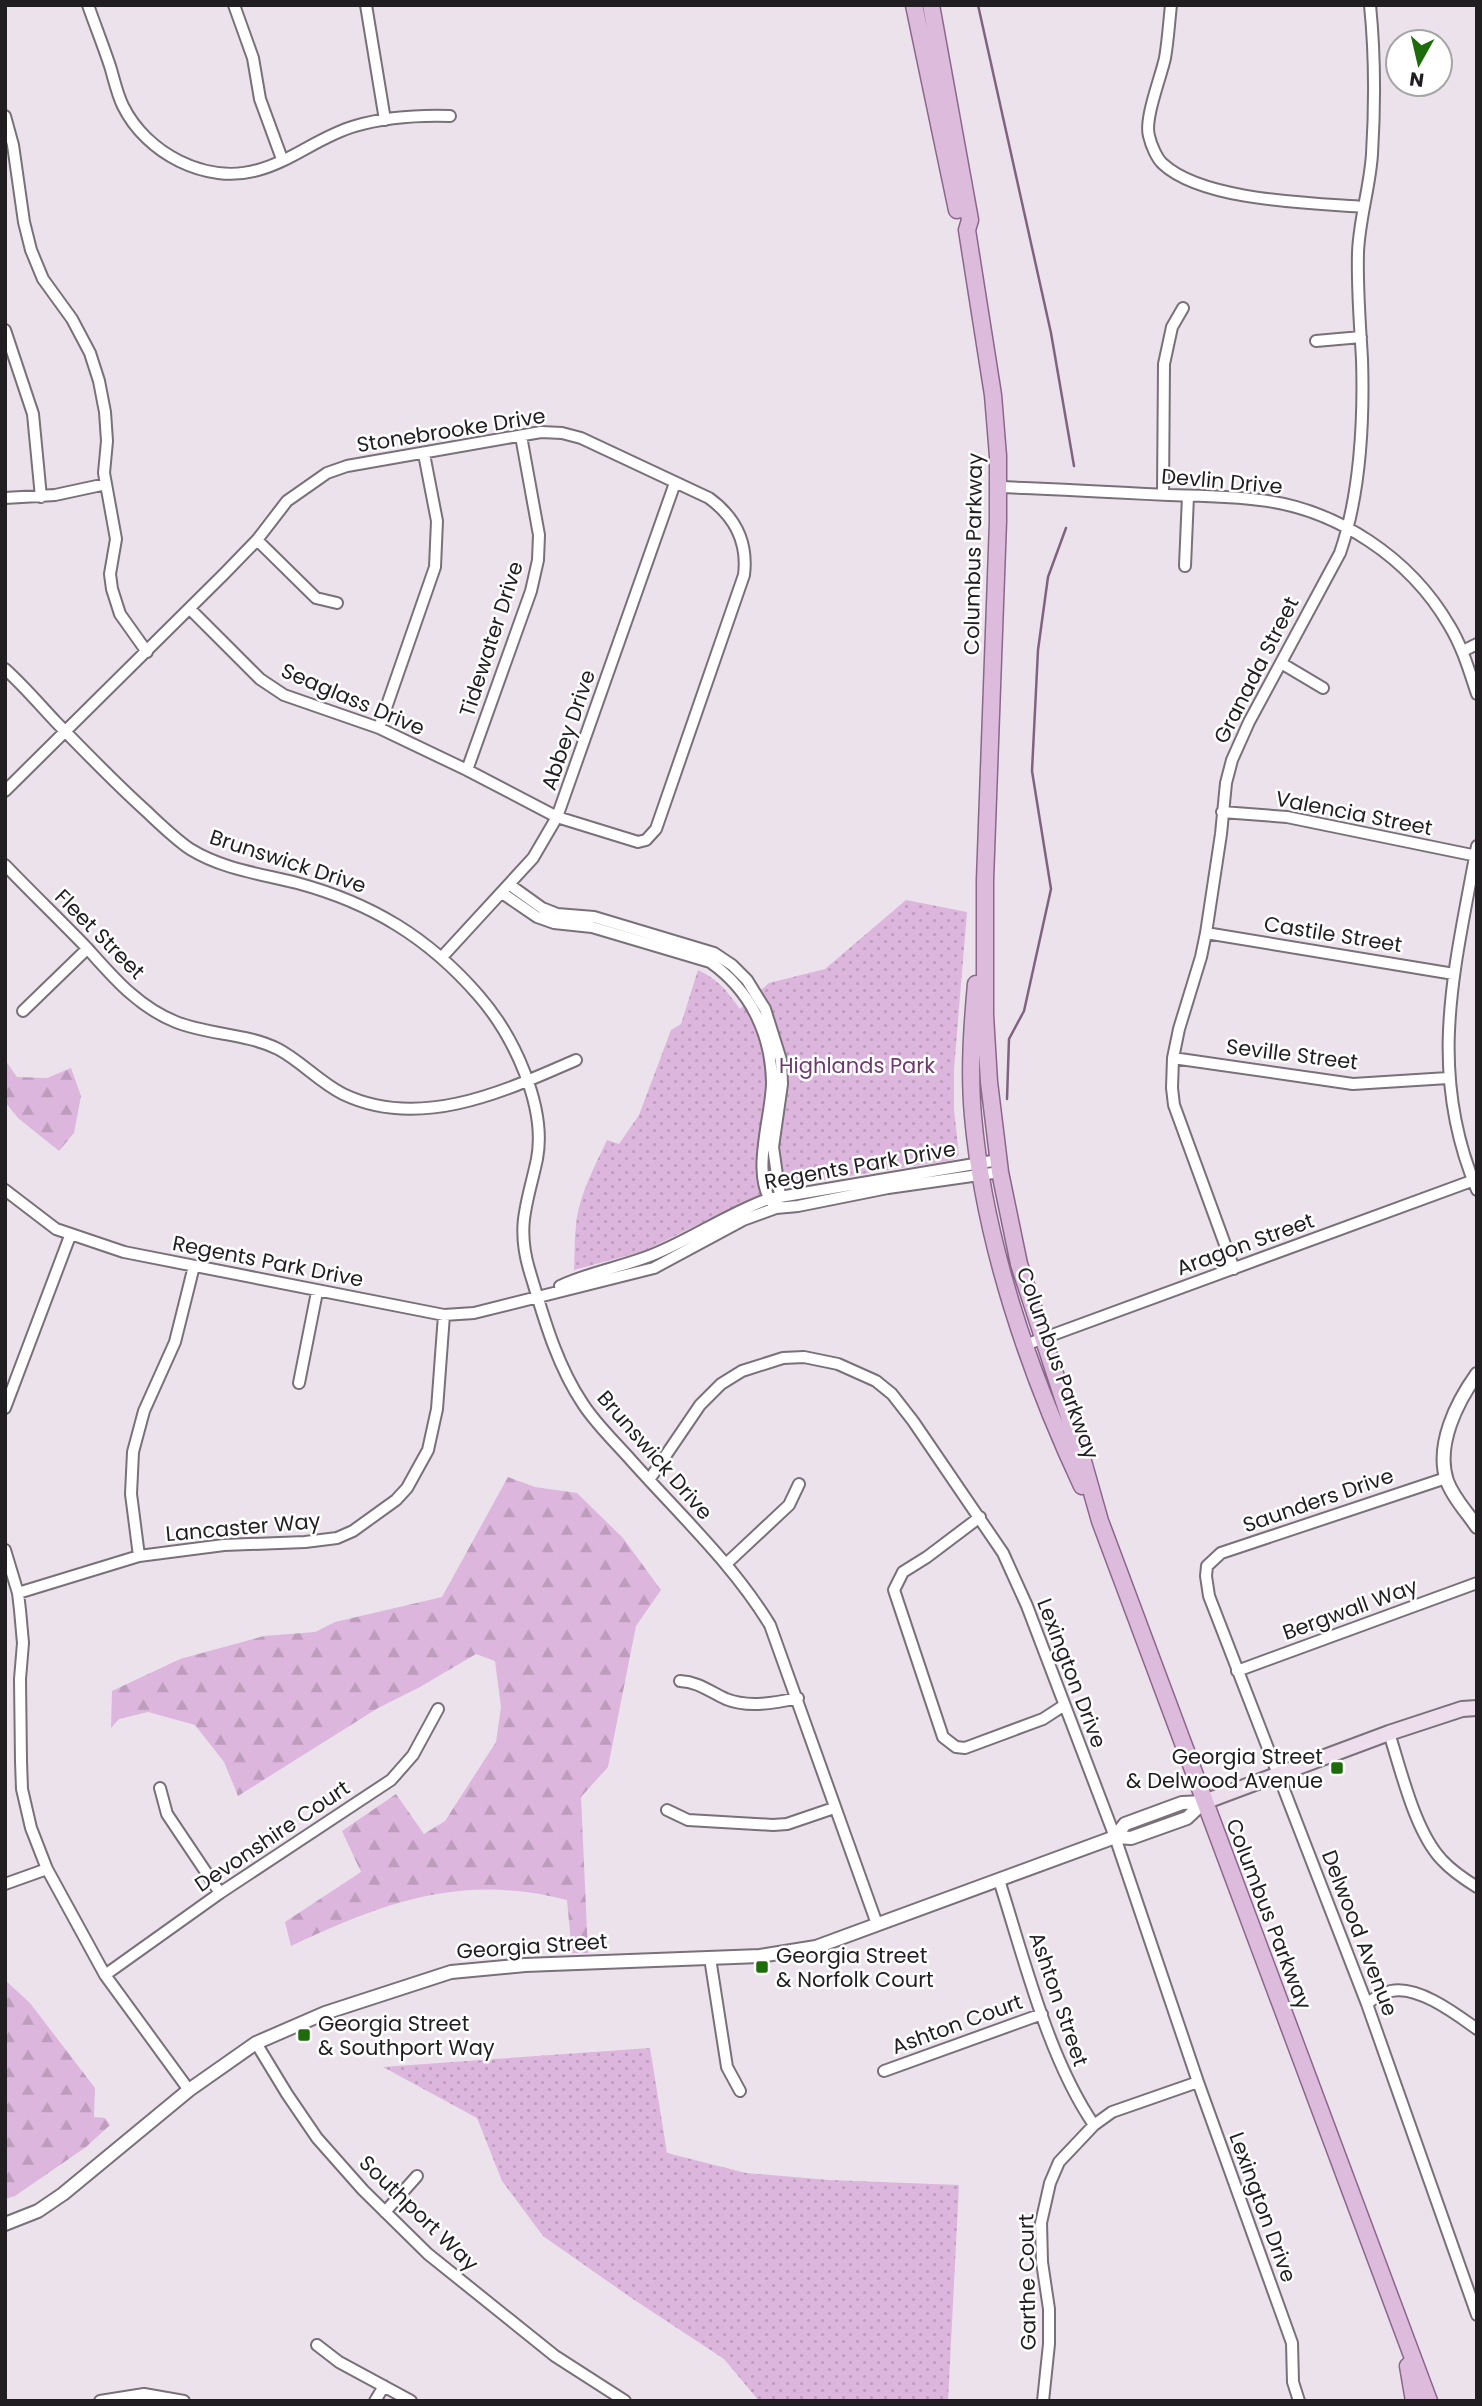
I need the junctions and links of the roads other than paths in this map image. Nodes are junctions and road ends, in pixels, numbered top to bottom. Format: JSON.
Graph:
{"nodes":[{"id":1,"x":88,"y":5,"type":"edge"},
{"id":2,"x":234,"y":5,"type":"edge"},
{"id":3,"x":366,"y":5,"type":"edge"},
{"id":4,"x":914,"y":5,"type":"edge"},
{"id":5,"x":932,"y":5,"type":"edge"},
{"id":6,"x":1171,"y":5,"type":"edge"},
{"id":7,"x":1370,"y":5,"type":"edge"},
{"id":8,"x":5,"y":116,"type":"edge"},
{"id":9,"x":450,"y":116,"type":"dead end"},
{"id":10,"x":386,"y":120,"type":"junction"},
{"id":11,"x":282,"y":159,"type":"junction"},
{"id":12,"x":1364,"y":207,"type":"junction"},
{"id":13,"x":967,"y":230,"type":"junction"},
{"id":14,"x":1183,"y":308,"type":"dead end"},
{"id":15,"x":5,"y":330,"type":"edge"},
{"id":16,"x":1360,"y":337,"type":"junction"},
{"id":17,"x":1316,"y":341,"type":"dead end"},
{"id":18,"x":521,"y":436,"type":"junction"},
{"id":19,"x":424,"y":454,"type":"junction"},
{"id":20,"x":675,"y":483,"type":"junction"},
{"id":21,"x":106,"y":484,"type":"junction"},
{"id":22,"x":999,"y":487,"type":"junction"},
{"id":23,"x":1163,"y":494,"type":"junction"},
{"id":24,"x":1188,"y":496,"type":"junction"},
{"id":25,"x":41,"y":497,"type":"junction"},
{"id":26,"x":5,"y":498,"type":"edge"},
{"id":27,"x":1349,"y":529,"type":"junction"},
{"id":28,"x":257,"y":540,"type":"junction"},
{"id":29,"x":1185,"y":566,"type":"dead end"},
{"id":30,"x":337,"y":603,"type":"dead end"},
{"id":31,"x":190,"y":609,"type":"junction"},
{"id":32,"x":1477,"y":643,"type":"edge"},
{"id":33,"x":1463,"y":651,"type":"junction"},
{"id":34,"x":147,"y":652,"type":"junction"},
{"id":35,"x":1281,"y":663,"type":"junction"},
{"id":36,"x":5,"y":669,"type":"edge"},
{"id":37,"x":1323,"y":688,"type":"dead end"},
{"id":38,"x":1477,"y":694,"type":"edge"},
{"id":39,"x":379,"y":728,"type":"junction"},
{"id":40,"x":65,"y":732,"type":"junction"},
{"id":41,"x":467,"y":770,"type":"junction"},
{"id":42,"x":5,"y":791,"type":"edge"},
{"id":43,"x":1222,"y":813,"type":"junction"},
{"id":44,"x":557,"y":817,"type":"junction"},
{"id":45,"x":1476,"y":853,"type":"edge"},
{"id":46,"x":5,"y":865,"type":"edge"},
{"id":47,"x":985,"y":880,"type":"junction"},
{"id":48,"x":506,"y":889,"type":"junction"},
{"id":49,"x":1206,"y":933,"type":"junction"},
{"id":50,"x":87,"y":949,"type":"junction"},
{"id":51,"x":442,"y":957,"type":"junction"},
{"id":52,"x":1454,"y":974,"type":"junction"},
{"id":53,"x":23,"y":1011,"type":"dead end"},
{"id":54,"x":1173,"y":1058,"type":"junction"},
{"id":55,"x":576,"y":1060,"type":"dead end"},
{"id":56,"x":1448,"y":1078,"type":"junction"},
{"id":57,"x":527,"y":1081,"type":"junction"},
{"id":58,"x":999,"y":1166,"type":"junction"},
{"id":59,"x":980,"y":1168,"type":"junction"},
{"id":60,"x":1475,"y":1183,"type":"edge"},
{"id":61,"x":5,"y":1190,"type":"edge"},
{"id":62,"x":768,"y":1199,"type":"junction"},
{"id":63,"x":778,"y":1202,"type":"junction"},
{"id":64,"x":70,"y":1236,"type":"junction"},
{"id":65,"x":194,"y":1266,"type":"junction"},
{"id":66,"x":1234,"y":1269,"type":"junction"},
{"id":67,"x":317,"y":1292,"type":"junction"},
{"id":68,"x":539,"y":1296,"type":"junction"},
{"id":69,"x":444,"y":1315,"type":"junction"},
{"id":70,"x":1042,"y":1340,"type":"junction"},
{"id":71,"x":1025,"y":1345,"type":"junction"},
{"id":72,"x":1477,"y":1374,"type":"edge"},
{"id":73,"x":299,"y":1383,"type":"dead end"},
{"id":74,"x":5,"y":1408,"type":"edge"},
{"id":75,"x":1446,"y":1478,"type":"junction"},
{"id":76,"x":649,"y":1480,"type":"junction"},
{"id":77,"x":799,"y":1484,"type":"dead end"},
{"id":78,"x":980,"y":1517,"type":"junction"},
{"id":79,"x":1100,"y":1521,"type":"junction"},
{"id":80,"x":1477,"y":1527,"type":"edge"},
{"id":81,"x":5,"y":1550,"type":"edge"},
{"id":82,"x":139,"y":1556,"type":"junction"},
{"id":83,"x":726,"y":1564,"type":"junction"},
{"id":84,"x":1207,"y":1566,"type":"joint"},
{"id":85,"x":1477,"y":1583,"type":"edge"},
{"id":86,"x":18,"y":1593,"type":"junction"},
{"id":87,"x":1237,"y":1671,"type":"junction"},
{"id":88,"x":680,"y":1681,"type":"dead end"},
{"id":89,"x":798,"y":1698,"type":"junction"},
{"id":90,"x":1063,"y":1706,"type":"junction"},
{"id":91,"x":1477,"y":1708,"type":"edge"},
{"id":92,"x":438,"y":1709,"type":"dead end"},
{"id":93,"x":1389,"y":1733,"type":"junction"},
{"id":94,"x":1279,"y":1775,"type":"junction"},
{"id":95,"x":160,"y":1788,"type":"dead end"},
{"id":96,"x":1204,"y":1802,"type":"junction"},
{"id":97,"x":834,"y":1808,"type":"junction"},
{"id":98,"x":667,"y":1810,"type":"dead end"},
{"id":99,"x":1115,"y":1837,"type":"junction"},
{"id":100,"x":47,"y":1869,"type":"junction"},
{"id":101,"x":999,"y":1880,"type":"junction"},
{"id":102,"x":5,"y":1884,"type":"edge"},
{"id":103,"x":1477,"y":1886,"type":"edge"},
{"id":104,"x":220,"y":1893,"type":"junction"},
{"id":105,"x":877,"y":1924,"type":"junction"},
{"id":106,"x":710,"y":1958,"type":"junction"},
{"id":107,"x":105,"y":1975,"type":"junction"},
{"id":108,"x":1367,"y":2004,"type":"junction"},
{"id":109,"x":1042,"y":2014,"type":"junction"},
{"id":110,"x":1477,"y":2029,"type":"edge"},
{"id":111,"x":257,"y":2043,"type":"junction"},
{"id":112,"x":884,"y":2071,"type":"dead end"},
{"id":113,"x":1198,"y":2082,"type":"junction"},
{"id":114,"x":189,"y":2090,"type":"junction"},
{"id":115,"x":740,"y":2091,"type":"dead end"},
{"id":116,"x":1094,"y":2125,"type":"junction"},
{"id":117,"x":417,"y":2176,"type":"dead end"},
{"id":118,"x":385,"y":2212,"type":"junction"},
{"id":119,"x":5,"y":2224,"type":"edge"},
{"id":120,"x":1477,"y":2280,"type":"edge"},
{"id":121,"x":1466,"y":2285,"type":"junction"},
{"id":122,"x":1477,"y":2315,"type":"edge"},
{"id":123,"x":1399,"y":2323,"type":"junction"},
{"id":124,"x":317,"y":2345,"type":"dead end"},
{"id":125,"x":383,"y":2386,"type":"junction"},
{"id":126,"x":100,"y":2401,"type":"edge"},
{"id":127,"x":184,"y":2401,"type":"edge"},
{"id":128,"x":375,"y":2401,"type":"edge"},
{"id":129,"x":411,"y":2401,"type":"edge"},
{"id":130,"x":625,"y":2401,"type":"edge"},
{"id":131,"x":1043,"y":2401,"type":"edge"},
{"id":132,"x":1299,"y":2401,"type":"edge"},
{"id":133,"x":1414,"y":2401,"type":"edge"},
{"id":134,"x":1429,"y":2401,"type":"edge"}],
"edges":[{"from":1,"to":11,"type":"street"},
{"from":2,"to":11,"type":"street"},
{"from":3,"to":10,"type":"street"},
{"from":4,"to":13,"type":"main road","name":"Columbus Parkway"},
{"from":5,"to":13,"type":"main road","name":"Columbus Parkway"},
{"from":6,"to":12,"type":"street"},
{"from":7,"to":12,"type":"street","name":"Granada Street"},
{"from":8,"to":21,"type":"street"},
{"from":9,"to":10,"type":"street"},
{"from":10,"to":11,"type":"street"},
{"from":12,"to":16,"type":"street","name":"Granada Street"},
{"from":13,"to":22,"type":"main road","name":"Columbus Parkway"},
{"from":14,"to":23,"type":"street"},
{"from":15,"to":25,"type":"street"},
{"from":16,"to":17,"type":"street"},
{"from":16,"to":27,"type":"street","name":"Granada Street"},
{"from":18,"to":19,"type":"street","name":"Stonebrooke Drive"},
{"from":18,"to":20,"type":"street","name":"Stonebrooke Drive"},
{"from":18,"to":41,"type":"street","name":"Tidewater Drive"},
{"from":19,"to":28,"type":"street","name":"Stonebrooke Drive"},
{"from":19,"to":39,"type":"street"},
{"from":20,"to":44,"type":"street","name":"Abbey Drive"},
{"from":20,"to":44,"type":"street","name":"Stonebrooke Drive"},
{"from":21,"to":25,"type":"street"},
{"from":21,"to":34,"type":"street"},
{"from":22,"to":23,"type":"street","name":"Devlin Drive"},
{"from":22,"to":47,"type":"main road","name":"Columbus Parkway"},
{"from":23,"to":24,"type":"street","name":"Devlin Drive"},
{"from":24,"to":27,"type":"street","name":"Devlin Drive"},
{"from":24,"to":29,"type":"street"},
{"from":25,"to":26,"type":"street"},
{"from":27,"to":33,"type":"street","name":"Devlin Drive"},
{"from":27,"to":35,"type":"street","name":"Granada Street"},
{"from":28,"to":30,"type":"street"},
{"from":28,"to":31,"type":"street","name":"Stonebrooke Drive"},
{"from":31,"to":34,"type":"street","name":"Stonebrooke Drive"},
{"from":31,"to":39,"type":"street","name":"Seaglass Drive"},
{"from":32,"to":33,"type":"street"},
{"from":33,"to":38,"type":"street","name":"Devlin Drive"},
{"from":34,"to":40,"type":"street","name":"Stonebrooke Drive"},
{"from":35,"to":37,"type":"street"},
{"from":35,"to":43,"type":"street","name":"Granada Street"},
{"from":36,"to":40,"type":"street","name":"Brunswick Drive"},
{"from":39,"to":41,"type":"street","name":"Seaglass Drive"},
{"from":40,"to":42,"type":"street"},
{"from":40,"to":51,"type":"street","name":"Brunswick Drive"},
{"from":41,"to":44,"type":"street","name":"Seaglass Drive"},
{"from":43,"to":45,"type":"street","name":"Valencia Street"},
{"from":43,"to":49,"type":"street","name":"Granada Street"},
{"from":44,"to":48,"type":"street","name":"Abbey Drive"},
{"from":45,"to":52,"type":"street"},
{"from":46,"to":50,"type":"street","name":"Fleet Street"},
{"from":47,"to":58,"type":"main road","name":"Columbus Parkway"},
{"from":47,"to":59,"type":"main road","name":"Columbus Parkway"},
{"from":48,"to":51,"type":"street","name":"Abbey Drive"},
{"from":48,"to":62,"type":"street"},
{"from":48,"to":63,"type":"street"},
{"from":49,"to":52,"type":"street","name":"Castile Street"},
{"from":49,"to":54,"type":"street","name":"Granada Street"},
{"from":50,"to":53,"type":"street"},
{"from":50,"to":57,"type":"street","name":"Fleet Street"},
{"from":51,"to":57,"type":"street","name":"Brunswick Drive"},
{"from":52,"to":56,"type":"street"},
{"from":54,"to":56,"type":"street","name":"Seville Street"},
{"from":54,"to":66,"type":"street","name":"Granada Street"},
{"from":55,"to":57,"type":"street","name":"Fleet Street"},
{"from":56,"to":60,"type":"street"},
{"from":57,"to":68,"type":"street","name":"Brunswick Drive"},
{"from":58,"to":59,"type":"street","name":"Regents Park Drive"},
{"from":58,"to":70,"type":"main road","name":"Columbus Parkway"},
{"from":59,"to":63,"type":"street","name":"Regents Park Drive"},
{"from":59,"to":71,"type":"main road","name":"Columbus Parkway"},
{"from":60,"to":66,"type":"street","name":"Aragon Street"},
{"from":61,"to":64,"type":"street","name":"Regents Park Drive"},
{"from":62,"to":63,"type":"street"},
{"from":62,"to":68,"type":"street","name":"Regents Park Drive"},
{"from":63,"to":68,"type":"street","name":"Regents Park Drive"},
{"from":64,"to":65,"type":"street","name":"Regents Park Drive"},
{"from":64,"to":74,"type":"street"},
{"from":65,"to":67,"type":"street","name":"Regents Park Drive"},
{"from":65,"to":82,"type":"street"},
{"from":66,"to":70,"type":"street","name":"Aragon Street"},
{"from":67,"to":69,"type":"street","name":"Regents Park Drive"},
{"from":67,"to":73,"type":"street"},
{"from":68,"to":69,"type":"street","name":"Regents Park Drive"},
{"from":68,"to":76,"type":"street","name":"Brunswick Drive"},
{"from":69,"to":82,"type":"street","name":"Lancaster Way"},
{"from":70,"to":71,"type":"street","name":"Aragon Street"},
{"from":70,"to":79,"type":"main road","name":"Columbus Parkway"},
{"from":71,"to":79,"type":"main road","name":"Columbus Parkway"},
{"from":72,"to":75,"type":"street"},
{"from":75,"to":80,"type":"street"},
{"from":75,"to":84,"type":"street","name":"Saunders Drive"},
{"from":76,"to":78,"type":"street","name":"Lexington Drive"},
{"from":76,"to":83,"type":"street","name":"Brunswick Drive"},
{"from":77,"to":83,"type":"street"},
{"from":78,"to":90,"type":"street","name":"Lexington Drive"},
{"from":78,"to":90,"type":"street"},
{"from":79,"to":96,"type":"main road","name":"Columbus Parkway"},
{"from":81,"to":86,"type":"street"},
{"from":82,"to":86,"type":"street","name":"Lancaster Way"},
{"from":83,"to":89,"type":"street","name":"Brunswick Drive"},
{"from":84,"to":87,"type":"street","name":"Delwood Avenue"},
{"from":85,"to":87,"type":"street","name":"Bergwall Way"},
{"from":86,"to":100,"type":"street"},
{"from":87,"to":94,"type":"street","name":"Delwood Avenue"},
{"from":88,"to":89,"type":"street"},
{"from":89,"to":97,"type":"street","name":"Brunswick Drive"},
{"from":90,"to":99,"type":"street","name":"Lexington Drive"},
{"from":91,"to":93,"type":"main road","name":"Georgia Street"},
{"from":92,"to":104,"type":"street","name":"Devonshire Court"},
{"from":93,"to":94,"type":"main road","name":"Georgia Street"},
{"from":93,"to":103,"type":"street"},
{"from":94,"to":96,"type":"main road","name":"Georgia Street"},
{"from":94,"to":108,"type":"street","name":"Delwood Avenue"},
{"from":95,"to":104,"type":"street"},
{"from":96,"to":99,"type":"street","name":"Georgia Street"},
{"from":96,"to":123,"type":"main road","name":"Columbus Parkway"},
{"from":97,"to":98,"type":"street"},
{"from":97,"to":105,"type":"street","name":"Brunswick Drive"},
{"from":99,"to":101,"type":"street","name":"Georgia Street"},
{"from":99,"to":113,"type":"street","name":"Lexington Drive"},
{"from":100,"to":102,"type":"street"},
{"from":100,"to":107,"type":"street"},
{"from":101,"to":105,"type":"street","name":"Georgia Street"},
{"from":101,"to":109,"type":"street","name":"Ashton Street"},
{"from":104,"to":107,"type":"street","name":"Devonshire Court"},
{"from":105,"to":106,"type":"street","name":"Georgia Street"},
{"from":106,"to":111,"type":"street","name":"Georgia Street"},
{"from":106,"to":115,"type":"street"},
{"from":107,"to":114,"type":"street"},
{"from":108,"to":110,"type":"street"},
{"from":108,"to":121,"type":"street","name":"Delwood Avenue"},
{"from":109,"to":112,"type":"street","name":"Ashton Court"},
{"from":109,"to":116,"type":"street","name":"Ashton Street"},
{"from":111,"to":114,"type":"street","name":"Georgia Street"},
{"from":111,"to":118,"type":"street","name":"Southport Way"},
{"from":113,"to":116,"type":"street","name":"Garthe Court"},
{"from":113,"to":132,"type":"street","name":"Lexington Drive"},
{"from":114,"to":119,"type":"street","name":"Georgia Street"},
{"from":116,"to":131,"type":"street","name":"Garthe Court"},
{"from":117,"to":118,"type":"street"},
{"from":118,"to":130,"type":"street","name":"Southport Way"},
{"from":120,"to":121,"type":"street"},
{"from":121,"to":122,"type":"street","name":"Delwood Avenue"},
{"from":123,"to":133,"type":"main road","name":"Columbus Parkway"},
{"from":123,"to":134,"type":"main road","name":"Columbus Parkway"},
{"from":124,"to":125,"type":"street"},
{"from":125,"to":128,"type":"street"},
{"from":125,"to":129,"type":"street"},
{"from":126,"to":127,"type":"street"}]}
